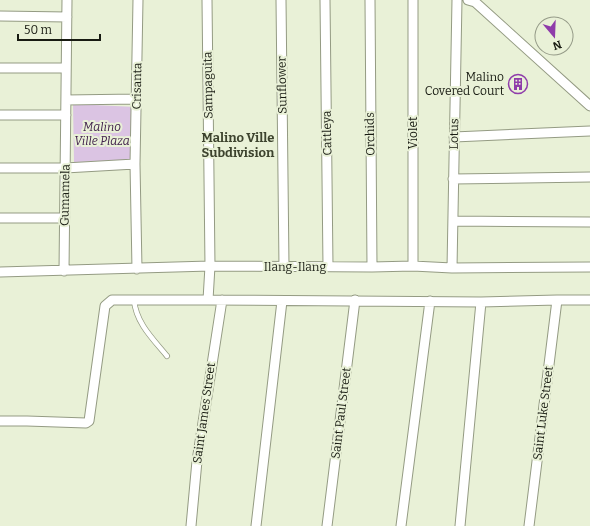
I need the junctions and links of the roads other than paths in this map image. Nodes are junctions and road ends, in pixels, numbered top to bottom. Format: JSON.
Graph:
{"nodes":[{"id":1,"x":67,"y":0,"type":"edge"},
{"id":2,"x":138,"y":0,"type":"edge"},
{"id":3,"x":207,"y":0,"type":"edge"},
{"id":4,"x":280,"y":0,"type":"edge"},
{"id":5,"x":325,"y":0,"type":"edge"},
{"id":6,"x":370,"y":0,"type":"edge"},
{"id":7,"x":413,"y":0,"type":"edge"},
{"id":8,"x":457,"y":0,"type":"edge"},
{"id":9,"x":468,"y":0,"type":"edge"},
{"id":10,"x":0,"y":16,"type":"edge"},
{"id":11,"x":67,"y":17,"type":"junction"},
{"id":12,"x":0,"y":68,"type":"edge"},
{"id":13,"x":66,"y":68,"type":"junction"},
{"id":14,"x":136,"y":99,"type":"junction"},
{"id":15,"x":66,"y":100,"type":"junction"},
{"id":16,"x":590,"y":106,"type":"edge"},
{"id":17,"x":0,"y":115,"type":"edge"},
{"id":18,"x":66,"y":115,"type":"junction"},
{"id":19,"x":590,"y":131,"type":"edge"},
{"id":20,"x":454,"y":137,"type":"junction"},
{"id":21,"x":135,"y":164,"type":"junction"},
{"id":22,"x":0,"y":168,"type":"edge"},
{"id":23,"x":65,"y":168,"type":"junction"},
{"id":24,"x":590,"y":177,"type":"edge"},
{"id":25,"x":453,"y":179,"type":"junction"},
{"id":26,"x":0,"y":218,"type":"edge"},
{"id":27,"x":64,"y":218,"type":"junction"},
{"id":28,"x":453,"y":221,"type":"junction"},
{"id":29,"x":590,"y":222,"type":"edge"},
{"id":30,"x":210,"y":266,"type":"junction"},
{"id":31,"x":328,"y":266,"type":"junction"},
{"id":32,"x":413,"y":266,"type":"junction"},
{"id":33,"x":284,"y":267,"type":"junction"},
{"id":34,"x":372,"y":267,"type":"junction"},
{"id":35,"x":590,"y":267,"type":"edge"},
{"id":36,"x":452,"y":268,"type":"junction"},
{"id":37,"x":137,"y":269,"type":"junction"},
{"id":38,"x":64,"y":271,"type":"junction"},
{"id":39,"x":0,"y":272,"type":"edge"},
{"id":40,"x":134,"y":300,"type":"junction"},
{"id":41,"x":208,"y":300,"type":"junction"},
{"id":42,"x":222,"y":300,"type":"junction"},
{"id":43,"x":355,"y":300,"type":"junction"},
{"id":44,"x":557,"y":300,"type":"junction"},
{"id":45,"x":590,"y":300,"type":"edge"},
{"id":46,"x":282,"y":301,"type":"junction"},
{"id":47,"x":430,"y":301,"type":"junction"},
{"id":48,"x":481,"y":302,"type":"junction"},
{"id":49,"x":167,"y":356,"type":"dead end"},
{"id":50,"x":0,"y":421,"type":"edge"},
{"id":51,"x":191,"y":526,"type":"edge"},
{"id":52,"x":256,"y":526,"type":"edge"},
{"id":53,"x":326,"y":526,"type":"edge"},
{"id":54,"x":401,"y":526,"type":"edge"},
{"id":55,"x":460,"y":526,"type":"edge"},
{"id":56,"x":529,"y":526,"type":"edge"}],
"edges":[{"from":1,"to":11,"type":"street","name":"Gumamela"},
{"from":2,"to":14,"type":"street","name":"Crisanta"},
{"from":3,"to":30,"type":"street","name":"Sampaguita"},
{"from":4,"to":33,"type":"street","name":"Sunflower"},
{"from":5,"to":31,"type":"street","name":"Cattleya"},
{"from":6,"to":34,"type":"street","name":"Orchids"},
{"from":7,"to":32,"type":"street","name":"Violet"},
{"from":8,"to":20,"type":"street","name":"Lotus"},
{"from":9,"to":16,"type":"street"},
{"from":10,"to":11,"type":"street"},
{"from":11,"to":13,"type":"street","name":"Gumamela"},
{"from":12,"to":13,"type":"street"},
{"from":13,"to":15,"type":"street","name":"Gumamela"},
{"from":14,"to":15,"type":"street"},
{"from":14,"to":21,"type":"street","name":"Crisanta"},
{"from":15,"to":18,"type":"street","name":"Gumamela"},
{"from":17,"to":18,"type":"street"},
{"from":18,"to":23,"type":"street","name":"Gumamela"},
{"from":19,"to":20,"type":"street"},
{"from":20,"to":25,"type":"street","name":"Lotus"},
{"from":21,"to":23,"type":"street"},
{"from":21,"to":37,"type":"street","name":"Crisanta"},
{"from":22,"to":23,"type":"street"},
{"from":23,"to":27,"type":"street","name":"Gumamela"},
{"from":24,"to":25,"type":"street"},
{"from":25,"to":28,"type":"street","name":"Lotus"},
{"from":26,"to":27,"type":"street"},
{"from":27,"to":38,"type":"street","name":"Gumamela"},
{"from":28,"to":29,"type":"street"},
{"from":28,"to":36,"type":"street","name":"Lotus"},
{"from":30,"to":33,"type":"street","name":"Ilang-Ilang"},
{"from":30,"to":37,"type":"street","name":"Ilang-Ilang"},
{"from":30,"to":41,"type":"street","name":"Sampaguita"},
{"from":31,"to":33,"type":"street","name":"Ilang-Ilang"},
{"from":31,"to":34,"type":"street","name":"Ilang-Ilang"},
{"from":32,"to":34,"type":"street","name":"Ilang-Ilang"},
{"from":32,"to":36,"type":"street","name":"Ilang-Ilang"},
{"from":35,"to":36,"type":"street","name":"Ilang-Ilang"},
{"from":37,"to":38,"type":"street","name":"Ilang-Ilang"},
{"from":38,"to":39,"type":"street","name":"Ilang-Ilang"},
{"from":40,"to":41,"type":"street"},
{"from":40,"to":49,"type":"lane"},
{"from":40,"to":50,"type":"street"},
{"from":41,"to":42,"type":"street"},
{"from":42,"to":46,"type":"street"},
{"from":42,"to":51,"type":"street","name":"Saint James Street"},
{"from":43,"to":46,"type":"street"},
{"from":43,"to":47,"type":"street"},
{"from":43,"to":53,"type":"street","name":"Saint Paul Street"},
{"from":44,"to":45,"type":"street"},
{"from":44,"to":48,"type":"street"},
{"from":44,"to":56,"type":"street","name":"Saint Luke Street"},
{"from":46,"to":52,"type":"street"},
{"from":47,"to":48,"type":"street"},
{"from":47,"to":54,"type":"street"},
{"from":48,"to":55,"type":"street"}]}
